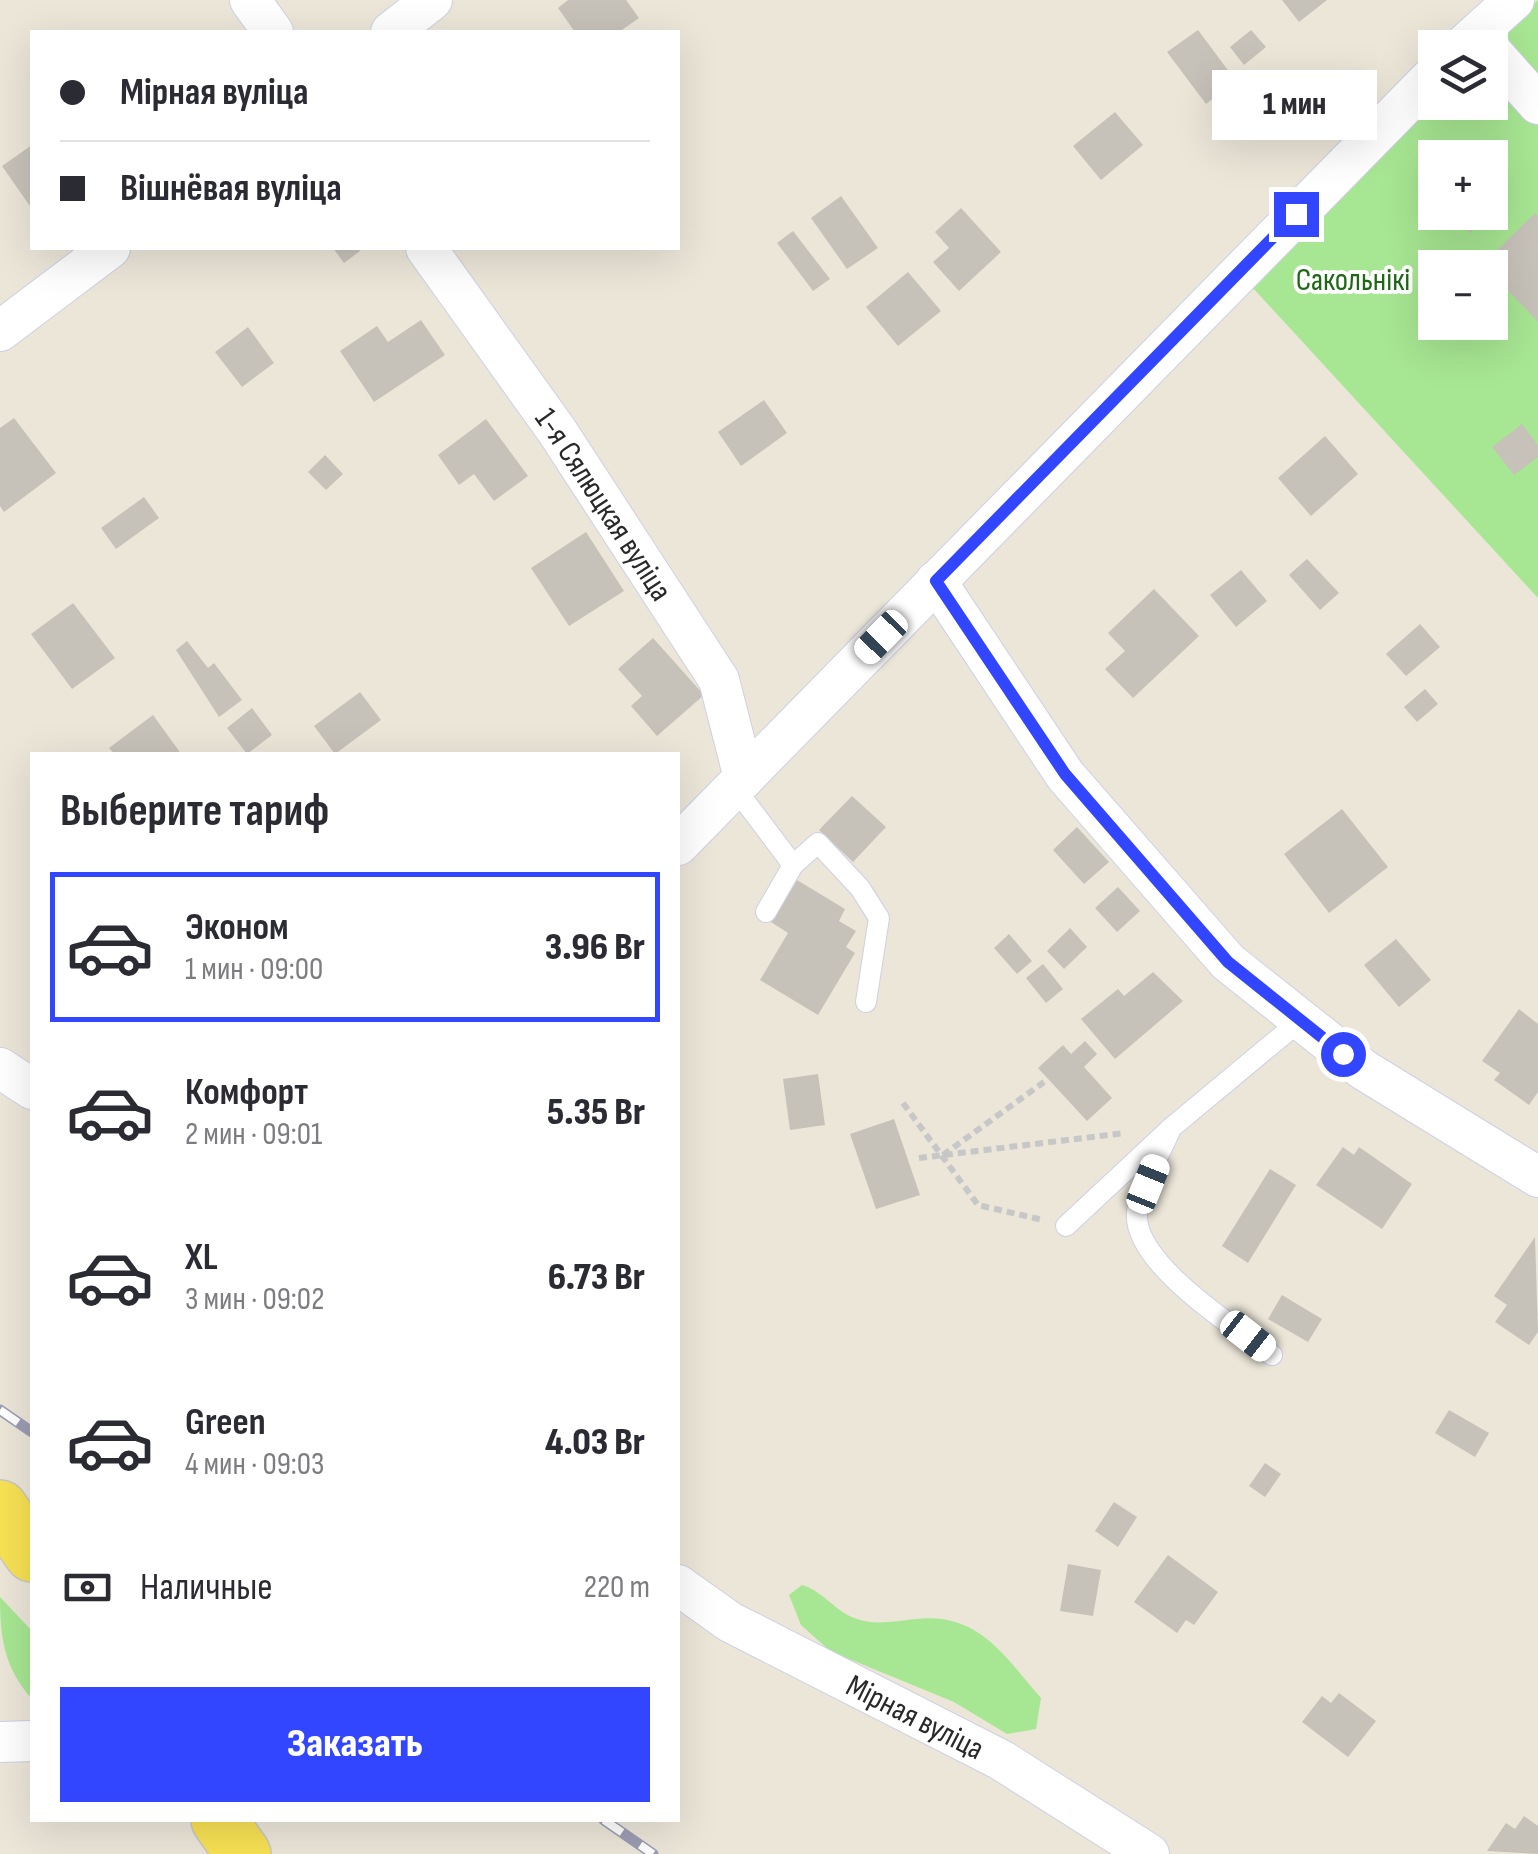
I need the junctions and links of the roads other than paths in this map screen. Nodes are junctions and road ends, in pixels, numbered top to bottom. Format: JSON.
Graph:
{"nodes":[{"id":1,"x":250,"y":0,"type":"edge"},
{"id":2,"x":432,"y":0,"type":"edge"},
{"id":3,"x":1514,"y":0,"type":"edge"},
{"id":4,"x":272,"y":30,"type":"edge"},
{"id":5,"x":394,"y":30,"type":"edge"},
{"id":6,"x":1489,"y":30,"type":"edge"},
{"id":7,"x":1508,"y":74,"type":"edge"},
{"id":8,"x":1418,"y":91,"type":"edge"},
{"id":9,"x":1538,"y":104,"type":"edge"},
{"id":10,"x":107,"y":250,"type":"edge"},
{"id":11,"x":427,"y":250,"type":"edge"},
{"id":12,"x":0,"y":331,"type":"edge"},
{"id":13,"x":936,"y":581,"type":"junction"},
{"id":14,"x":740,"y":783,"type":"junction"},
{"id":15,"x":680,"y":842,"type":"edge"},
{"id":16,"x":794,"y":866,"type":"junction"},
{"id":17,"x":766,"y":912,"type":"dead end"},
{"id":18,"x":866,"y":1002,"type":"dead end"},
{"id":19,"x":1301,"y":1020,"type":"junction"},
{"id":20,"x":0,"y":1068,"type":"edge"},
{"id":21,"x":30,"y":1088,"type":"edge"},
{"id":22,"x":1171,"y":1128,"type":"junction"},
{"id":23,"x":1538,"y":1176,"type":"edge"},
{"id":24,"x":1066,"y":1226,"type":"road end"},
{"id":25,"x":1272,"y":1355,"type":"dead end"},
{"id":26,"x":0,"y":1508,"type":"edge"},
{"id":27,"x":30,"y":1551,"type":"edge"},
{"id":28,"x":680,"y":1587,"type":"edge"},
{"id":29,"x":30,"y":1741,"type":"edge"},
{"id":30,"x":0,"y":1742,"type":"edge"},
{"id":31,"x":221,"y":1822,"type":"edge"},
{"id":32,"x":243,"y":1854,"type":"edge"},
{"id":33,"x":1149,"y":1854,"type":"edge"}],
"edges":[{"from":1,"to":4,"type":"street"},
{"from":2,"to":5,"type":"street"},
{"from":3,"to":6,"type":"street"},
{"from":7,"to":9,"type":"street"},
{"from":8,"to":13,"type":"street"},
{"from":10,"to":12,"type":"street"},
{"from":11,"to":14,"type":"street","name":"1-я Сялюцкая вуліца"},
{"from":13,"to":14,"type":"street"},
{"from":13,"to":19,"type":"street"},
{"from":14,"to":15,"type":"street"},
{"from":14,"to":16,"type":"lane"},
{"from":16,"to":17,"type":"lane"},
{"from":16,"to":18,"type":"lane"},
{"from":19,"to":22,"type":"lane"},
{"from":19,"to":23,"type":"street"},
{"from":20,"to":21,"type":"street"},
{"from":22,"to":24,"type":"lane"},
{"from":22,"to":25,"type":"lane"},
{"from":26,"to":27,"type":"main road"},
{"from":28,"to":33,"type":"street","name":"Мірная вуліца"},
{"from":29,"to":30,"type":"street"},
{"from":31,"to":32,"type":"main road"}]}
